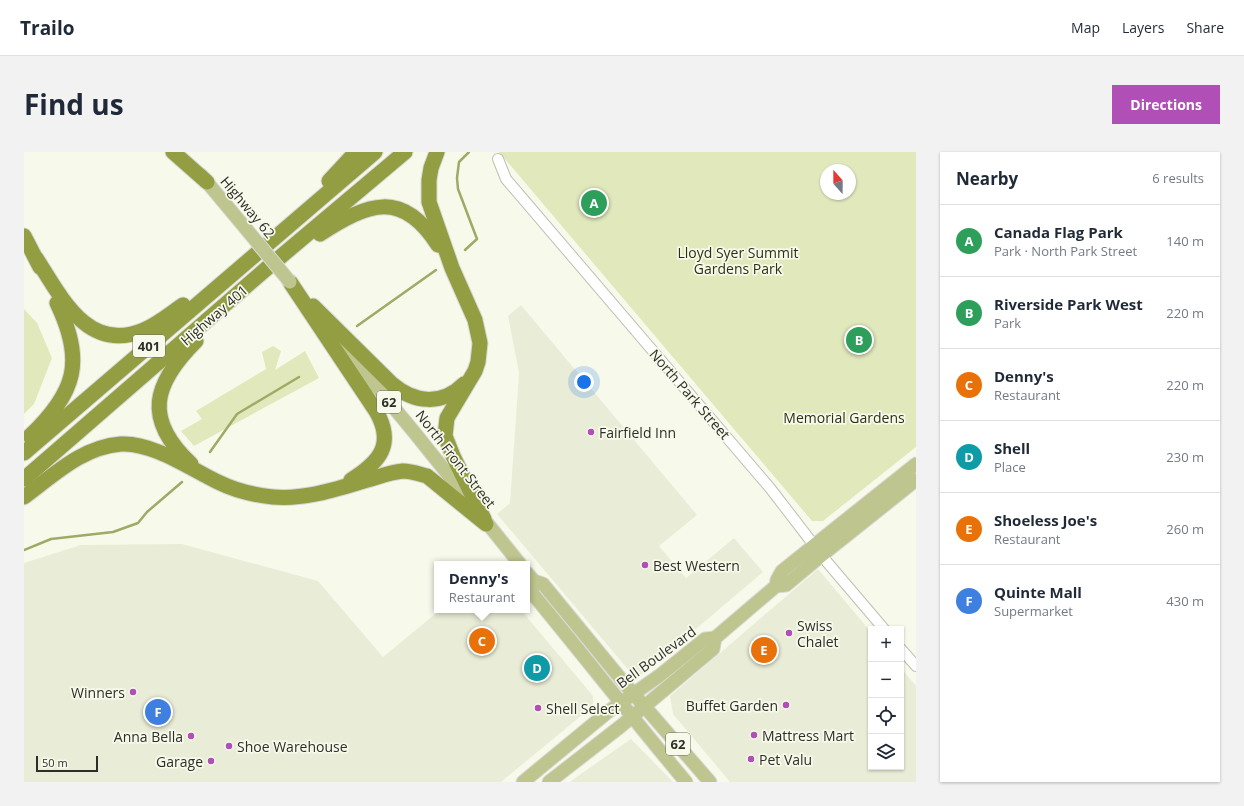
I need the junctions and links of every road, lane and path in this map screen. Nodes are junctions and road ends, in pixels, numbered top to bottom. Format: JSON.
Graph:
{"nodes":[{"id":1,"x":174,"y":152,"type":"edge"},
{"id":2,"x":182,"y":152,"type":"edge"},
{"id":3,"x":356,"y":152,"type":"edge"},
{"id":4,"x":375,"y":152,"type":"edge"},
{"id":5,"x":405,"y":152,"type":"edge"},
{"id":6,"x":437,"y":152,"type":"edge"},
{"id":7,"x":498,"y":159,"type":"dead end"},
{"id":8,"x":207,"y":182,"type":"junction"},
{"id":9,"x":286,"y":229,"type":"junction"},
{"id":10,"x":24,"y":236,"type":"edge"},
{"id":11,"x":273,"y":240,"type":"junction"},
{"id":12,"x":36,"y":258,"type":"junction"},
{"id":13,"x":452,"y":268,"type":"junction"},
{"id":14,"x":266,"y":269,"type":"junction"},
{"id":15,"x":254,"y":280,"type":"junction"},
{"id":16,"x":290,"y":282,"type":"junction"},
{"id":17,"x":475,"y":371,"type":"junction"},
{"id":18,"x":24,"y":442,"type":"edge"},
{"id":19,"x":24,"y":453,"type":"edge"},
{"id":20,"x":916,"y":464,"type":"edge"},
{"id":21,"x":201,"y":472,"type":"junction"},
{"id":22,"x":24,"y":479,"type":"edge"},
{"id":23,"x":916,"y":480,"type":"edge"},
{"id":24,"x":331,"y":490,"type":"junction"},
{"id":25,"x":24,"y":497,"type":"edge"},
{"id":26,"x":486,"y":524,"type":"junction"},
{"id":27,"x":814,"y":544,"type":"junction"},
{"id":28,"x":822,"y":555,"type":"junction"},
{"id":29,"x":517,"y":561,"type":"edge"},
{"id":30,"x":530,"y":577,"type":"edge"},
{"id":31,"x":776,"y":586,"type":"junction"},
{"id":32,"x":881,"y":626,"type":"edge"},
{"id":33,"x":715,"y":638,"type":"junction"},
{"id":34,"x":904,"y":652,"type":"edge"},
{"id":35,"x":916,"y":666,"type":"edge"},
{"id":36,"x":634,"y":693,"type":"junction"},
{"id":37,"x":621,"y":703,"type":"junction"},
{"id":38,"x":645,"y":706,"type":"junction"},
{"id":39,"x":632,"y":717,"type":"junction"},
{"id":40,"x":523,"y":782,"type":"edge"},
{"id":41,"x":549,"y":782,"type":"edge"},
{"id":42,"x":686,"y":782,"type":"edge"},
{"id":43,"x":710,"y":782,"type":"edge"}],
"edges":[{"from":1,"to":8,"type":"highway"},
{"from":2,"to":8,"type":"main road","name":"Highway 62","number":"62"},
{"from":3,"to":9,"type":"highway"},
{"from":4,"to":9,"type":"highway","name":"Highway 401","number":"401"},
{"from":5,"to":14,"type":"highway","name":"Highway 401","number":"401"},
{"from":6,"to":13,"type":"highway"},
{"from":7,"to":27,"type":"street","name":"North Park Street"},
{"from":8,"to":16,"type":"main road","name":"Highway 62","number":"62","bridge":true},
{"from":9,"to":11,"type":"highway","name":"Highway 401","number":"401"},
{"from":10,"to":12,"type":"highway"},
{"from":11,"to":12,"type":"highway"},
{"from":11,"to":19,"type":"highway","name":"Highway 401","number":"401"},
{"from":12,"to":18,"type":"highway"},
{"from":13,"to":14,"type":"highway"},
{"from":13,"to":17,"type":"highway"},
{"from":14,"to":15,"type":"highway","name":"Highway 401","number":"401"},
{"from":15,"to":21,"type":"highway"},
{"from":15,"to":22,"type":"highway","name":"Highway 401","number":"401"},
{"from":16,"to":17,"type":"highway"},
{"from":16,"to":24,"type":"highway"},
{"from":16,"to":26,"type":"main road","name":"North Front Street","number":"62"},
{"from":17,"to":26,"type":"highway"},
{"from":20,"to":27,"type":"main road","name":"Bell Boulevard"},
{"from":21,"to":24,"type":"highway"},
{"from":21,"to":25,"type":"highway"},
{"from":23,"to":28,"type":"main road","name":"Bell Boulevard"},
{"from":24,"to":26,"type":"highway"},
{"from":26,"to":29,"type":"main road","name":"North Front Street","number":"62"},
{"from":27,"to":28,"type":"street","name":"North Park Street"},
{"from":27,"to":31,"type":"main road","name":"Bell Boulevard"},
{"from":28,"to":31,"type":"main road","name":"Bell Boulevard"},
{"from":28,"to":32,"type":"street","name":"North Park Street"},
{"from":30,"to":36,"type":"main road","number":"62"},
{"from":30,"to":37,"type":"main road","number":"62"},
{"from":31,"to":33,"type":"main road","name":"Bell Boulevard"},
{"from":33,"to":36,"type":"main road","name":"Bell Boulevard"},
{"from":33,"to":38,"type":"main road","name":"Bell Boulevard"},
{"from":34,"to":35,"type":"street"},
{"from":36,"to":37,"type":"main road","name":"Bell Boulevard"},
{"from":36,"to":38,"type":"main road","number":"62"},
{"from":37,"to":39,"type":"main road","number":"62"},
{"from":37,"to":40,"type":"main road","name":"Bell Boulevard"},
{"from":38,"to":39,"type":"main road","name":"Bell Boulevard"},
{"from":38,"to":43,"type":"main road","number":"62"},
{"from":39,"to":41,"type":"main road","name":"Bell Boulevard"},
{"from":39,"to":42,"type":"main road","number":"62"}]}
